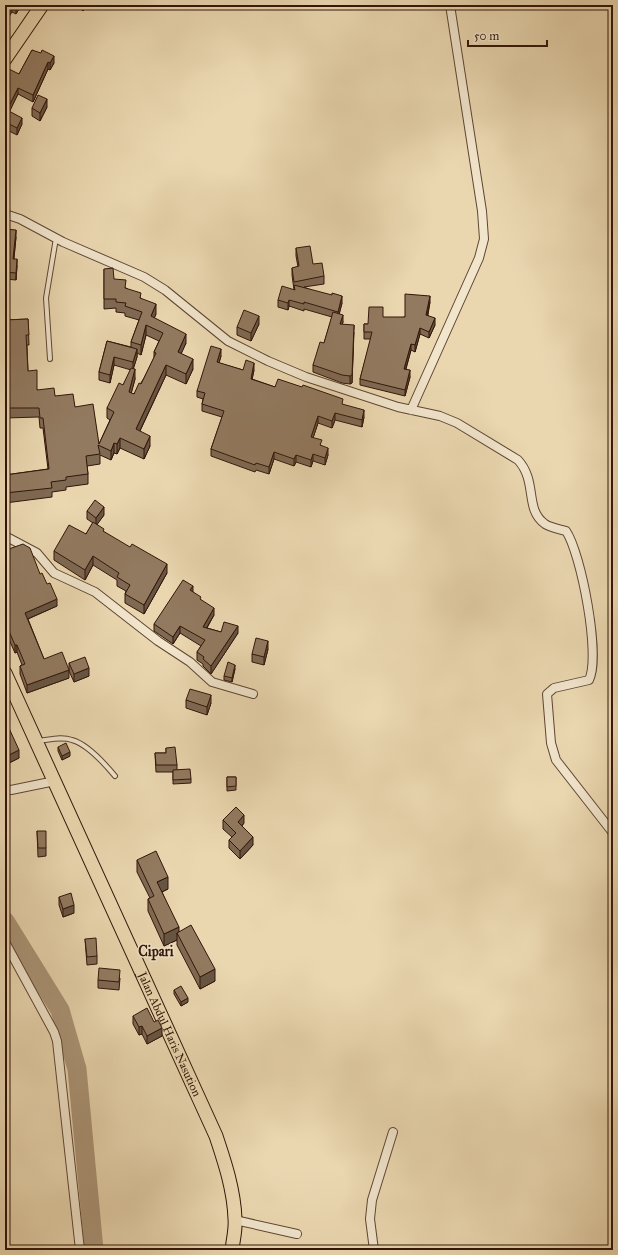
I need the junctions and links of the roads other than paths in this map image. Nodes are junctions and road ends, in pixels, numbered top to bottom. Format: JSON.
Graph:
{"nodes":[{"id":1,"x":42,"y":5,"type":"edge"},
{"id":2,"x":450,"y":5,"type":"edge"},
{"id":3,"x":5,"y":59,"type":"edge"},
{"id":4,"x":5,"y":214,"type":"edge"},
{"id":5,"x":56,"y":238,"type":"junction"},
{"id":6,"x":50,"y":359,"type":"dead end"},
{"id":7,"x":411,"y":410,"type":"junction"},
{"id":8,"x":5,"y":536,"type":"edge"},
{"id":9,"x":5,"y":673,"type":"edge"},
{"id":10,"x":253,"y":694,"type":"dead end"},
{"id":11,"x":37,"y":741,"type":"junction"},
{"id":12,"x":115,"y":776,"type":"dead end"},
{"id":13,"x":55,"y":781,"type":"junction"},
{"id":14,"x":11,"y":790,"type":"dead end"},
{"id":15,"x":613,"y":833,"type":"edge"},
{"id":16,"x":5,"y":942,"type":"edge"},
{"id":17,"x":393,"y":1132,"type":"dead end"},
{"id":18,"x":235,"y":1220,"type":"junction"},
{"id":19,"x":297,"y":1234,"type":"dead end"},
{"id":20,"x":80,"y":1250,"type":"edge"},
{"id":21,"x":232,"y":1250,"type":"edge"},
{"id":22,"x":374,"y":1250,"type":"edge"}],
"edges":[{"from":1,"to":3,"type":"main road"},
{"from":2,"to":7,"type":"street"},
{"from":4,"to":5,"type":"street"},
{"from":5,"to":6,"type":"lane"},
{"from":5,"to":7,"type":"street"},
{"from":7,"to":15,"type":"street"},
{"from":8,"to":10,"type":"street"},
{"from":9,"to":11,"type":"main road","name":"Jalan Abdul Haris Nasution"},
{"from":11,"to":12,"type":"lane"},
{"from":11,"to":13,"type":"main road","name":"Jalan Abdul Haris Nasution"},
{"from":13,"to":14,"type":"street"},
{"from":13,"to":18,"type":"main road","name":"Jalan Abdul Haris Nasution"},
{"from":16,"to":20,"type":"street"},
{"from":17,"to":22,"type":"street"},
{"from":18,"to":19,"type":"street"},
{"from":18,"to":21,"type":"main road","name":"Jalan Abdul Haris Nasution"}]}
